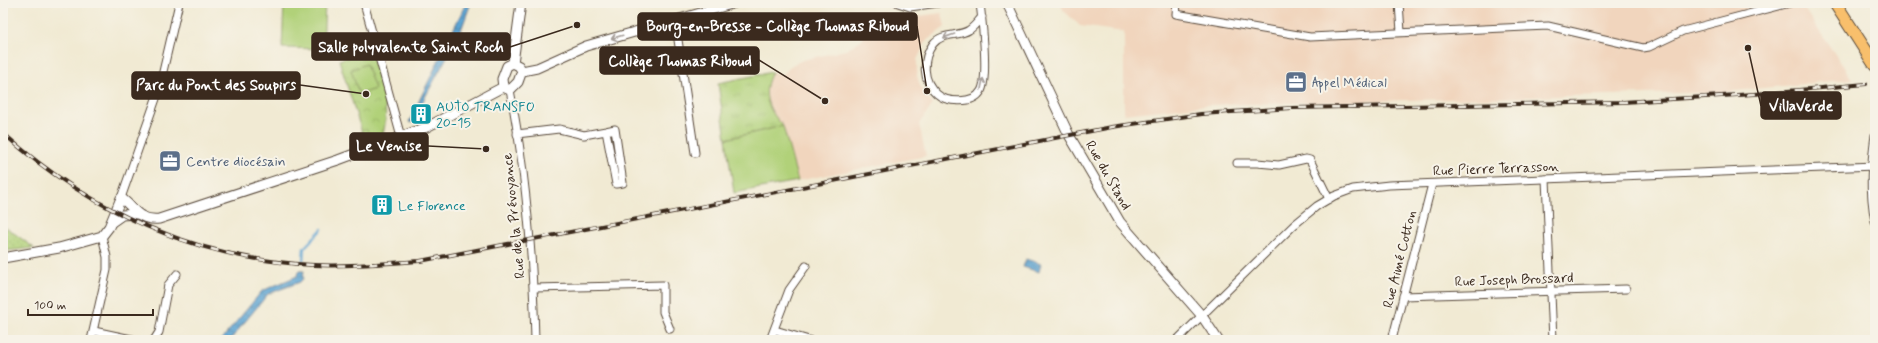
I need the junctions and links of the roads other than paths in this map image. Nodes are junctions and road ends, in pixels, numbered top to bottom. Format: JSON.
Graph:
{"nodes":[{"id":1,"x":179,"y":3,"type":"edge"},
{"id":2,"x":364,"y":3,"type":"edge"},
{"id":3,"x":521,"y":3,"type":"edge"},
{"id":4,"x":735,"y":3,"type":"edge"},
{"id":5,"x":898,"y":3,"type":"edge"},
{"id":6,"x":938,"y":3,"type":"edge"},
{"id":7,"x":980,"y":3,"type":"edge"},
{"id":8,"x":1007,"y":3,"type":"edge"},
{"id":9,"x":1177,"y":3,"type":"edge"},
{"id":10,"x":1399,"y":3,"type":"edge"},
{"id":11,"x":1790,"y":3,"type":"edge"},
{"id":12,"x":1835,"y":3,"type":"edge"},
{"id":13,"x":982,"y":17,"type":"junction"},
{"id":14,"x":675,"y":20,"type":"junction"},
{"id":15,"x":1401,"y":32,"type":"junction"},
{"id":16,"x":513,"y":63,"type":"junction"},
{"id":17,"x":1875,"y":65,"type":"edge"},
{"id":18,"x":522,"y":70,"type":"junction"},
{"id":19,"x":506,"y":89,"type":"junction"},
{"id":20,"x":606,"y":131,"type":"junction"},
{"id":21,"x":517,"y":134,"type":"junction"},
{"id":22,"x":1875,"y":135,"type":"edge"},
{"id":23,"x":400,"y":137,"type":"junction"},
{"id":24,"x":695,"y":153,"type":"dead end"},
{"id":25,"x":1237,"y":163,"type":"dead end"},
{"id":26,"x":1873,"y":166,"type":"edge"},
{"id":27,"x":1546,"y":179,"type":"junction"},
{"id":28,"x":1432,"y":184,"type":"junction"},
{"id":29,"x":121,"y":198,"type":"junction"},
{"id":30,"x":1328,"y":199,"type":"junction"},
{"id":31,"x":137,"y":214,"type":"junction"},
{"id":32,"x":1875,"y":221,"type":"edge"},
{"id":33,"x":112,"y":222,"type":"junction"},
{"id":34,"x":102,"y":236,"type":"junction"},
{"id":35,"x":3,"y":258,"type":"edge"},
{"id":36,"x":806,"y":266,"type":"dead end"},
{"id":37,"x":177,"y":274,"type":"dead end"},
{"id":38,"x":534,"y":288,"type":"junction"},
{"id":39,"x":1626,"y":289,"type":"dead end"},
{"id":40,"x":1551,"y":291,"type":"junction"},
{"id":41,"x":1403,"y":296,"type":"junction"},
{"id":42,"x":1202,"y":316,"type":"junction"},
{"id":43,"x":670,"y":329,"type":"dead end"},
{"id":44,"x":775,"y":330,"type":"junction"},
{"id":45,"x":94,"y":331,"type":"junction"},
{"id":46,"x":91,"y":340,"type":"edge"},
{"id":47,"x":136,"y":340,"type":"edge"},
{"id":48,"x":154,"y":340,"type":"edge"},
{"id":49,"x":535,"y":340,"type":"edge"},
{"id":50,"x":770,"y":340,"type":"edge"},
{"id":51,"x":809,"y":340,"type":"edge"},
{"id":52,"x":1177,"y":340,"type":"edge"},
{"id":53,"x":1218,"y":340,"type":"edge"},
{"id":54,"x":1392,"y":340,"type":"edge"},
{"id":55,"x":1553,"y":340,"type":"edge"}],
"edges":[{"from":1,"to":29,"type":"street"},
{"from":2,"to":23,"type":"street"},
{"from":3,"to":16,"type":"street"},
{"from":4,"to":14,"type":"street"},
{"from":5,"to":6,"type":"street"},
{"from":7,"to":13,"type":"street"},
{"from":8,"to":42,"type":"street","name":"Rue du Stand"},
{"from":9,"to":15,"type":"street"},
{"from":10,"to":15,"type":"street"},
{"from":11,"to":15,"type":"street"},
{"from":12,"to":17,"type":"main road"},
{"from":13,"to":13,"type":"street","one_way":true},
{"from":14,"to":18,"type":"street","one_way":true},
{"from":14,"to":24,"type":"street"},
{"from":16,"to":18,"type":"street"},
{"from":16,"to":19,"type":"street"},
{"from":18,"to":19,"type":"street"},
{"from":19,"to":21,"type":"street","name":"Rue de la Prévoyance"},
{"from":19,"to":23,"type":"street"},
{"from":20,"to":20,"type":"street"},
{"from":20,"to":21,"type":"street"},
{"from":21,"to":38,"type":"street","name":"Rue de la Prévoyance"},
{"from":22,"to":26,"type":"street"},
{"from":23,"to":31,"type":"street"},
{"from":25,"to":30,"type":"street"},
{"from":26,"to":27,"type":"street","name":"Rue Pierre Terrasson"},
{"from":26,"to":32,"type":"street"},
{"from":27,"to":28,"type":"street","name":"Rue Pierre Terrasson"},
{"from":27,"to":40,"type":"street"},
{"from":28,"to":30,"type":"street","name":"Rue Pierre Terrasson"},
{"from":28,"to":41,"type":"street","name":"Rue Aimé Cotton"},
{"from":29,"to":31,"type":"street"},
{"from":29,"to":33,"type":"street"},
{"from":30,"to":42,"type":"street","name":"Rue Pierre Terrasson"},
{"from":31,"to":33,"type":"street"},
{"from":33,"to":34,"type":"street"},
{"from":34,"to":35,"type":"street"},
{"from":34,"to":45,"type":"street"},
{"from":36,"to":44,"type":"street"},
{"from":37,"to":48,"type":"street"},
{"from":38,"to":43,"type":"street"},
{"from":38,"to":49,"type":"street","name":"Rue de la Prévoyance"},
{"from":39,"to":40,"type":"street","name":"Rue Joseph Brossard"},
{"from":40,"to":41,"type":"street","name":"Rue Joseph Brossard"},
{"from":40,"to":55,"type":"street"},
{"from":41,"to":54,"type":"street","name":"Rue Aimé Cotton"},
{"from":42,"to":52,"type":"street","name":"Rue Pierre Terrasson"},
{"from":42,"to":53,"type":"street","name":"Rue du Stand"},
{"from":44,"to":50,"type":"street"},
{"from":44,"to":51,"type":"street"},
{"from":45,"to":46,"type":"street"},
{"from":45,"to":47,"type":"street"}]}
